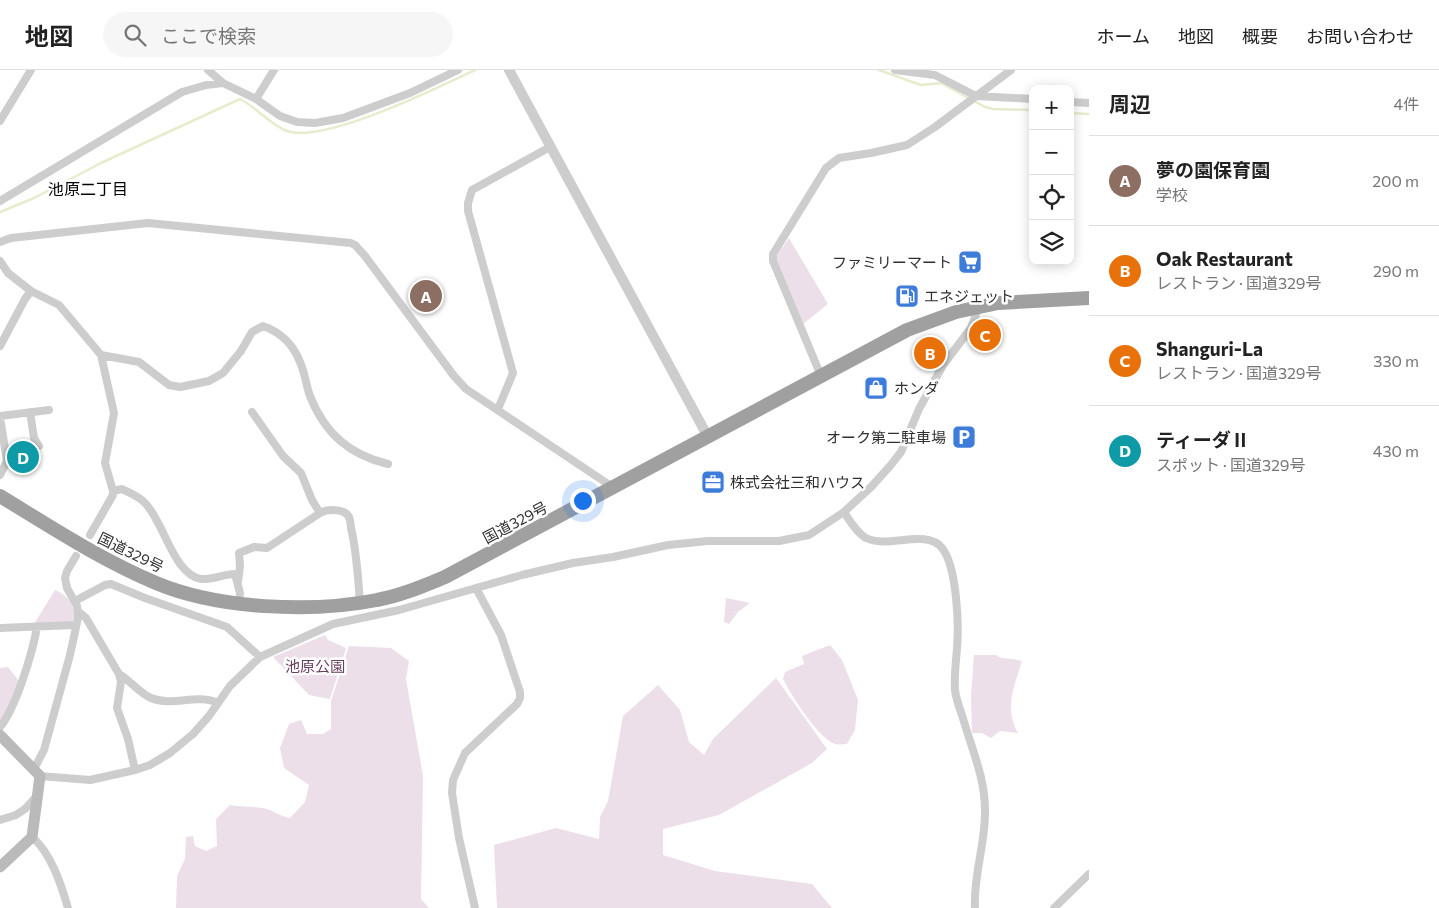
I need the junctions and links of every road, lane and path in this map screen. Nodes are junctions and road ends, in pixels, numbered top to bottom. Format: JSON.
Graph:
{"nodes":[{"id":1,"x":31,"y":70,"type":"edge"},
{"id":2,"x":208,"y":70,"type":"edge"},
{"id":3,"x":274,"y":70,"type":"edge"},
{"id":4,"x":458,"y":70,"type":"edge"},
{"id":5,"x":509,"y":70,"type":"edge"},
{"id":6,"x":895,"y":70,"type":"edge"},
{"id":7,"x":1011,"y":70,"type":"edge"},
{"id":8,"x":223,"y":83,"type":"junction"},
{"id":9,"x":976,"y":96,"type":"junction"},
{"id":10,"x":256,"y":99,"type":"junction"},
{"id":11,"x":1029,"y":99,"type":"edge"},
{"id":12,"x":1074,"y":102,"type":"edge"},
{"id":13,"x":1089,"y":104,"type":"edge"},
{"id":14,"x":0,"y":121,"type":"edge"},
{"id":15,"x":550,"y":147,"type":"junction"},
{"id":16,"x":0,"y":201,"type":"edge"},
{"id":17,"x":0,"y":242,"type":"edge"},
{"id":18,"x":0,"y":261,"type":"edge"},
{"id":19,"x":31,"y":291,"type":"junction"},
{"id":20,"x":1089,"y":298,"type":"edge"},
{"id":21,"x":979,"y":306,"type":"junction"},
{"id":22,"x":0,"y":346,"type":"edge"},
{"id":23,"x":101,"y":355,"type":"junction"},
{"id":24,"x":821,"y":376,"type":"junction"},
{"id":25,"x":498,"y":409,"type":"junction"},
{"id":26,"x":49,"y":410,"type":"dead end"},
{"id":27,"x":30,"y":412,"type":"junction"},
{"id":28,"x":252,"y":412,"type":"dead end"},
{"id":29,"x":0,"y":417,"type":"edge"},
{"id":30,"x":708,"y":436,"type":"junction"},
{"id":31,"x":39,"y":446,"type":"dead end"},
{"id":32,"x":388,"y":464,"type":"dead end"},
{"id":33,"x":0,"y":475,"type":"edge"},
{"id":34,"x":614,"y":488,"type":"junction"},
{"id":35,"x":113,"y":491,"type":"junction"},
{"id":36,"x":0,"y":496,"type":"edge"},
{"id":37,"x":844,"y":512,"type":"junction"},
{"id":38,"x":320,"y":513,"type":"junction"},
{"id":39,"x":90,"y":535,"type":"dead end"},
{"id":40,"x":76,"y":556,"type":"dead end"},
{"id":41,"x":238,"y":582,"type":"junction"},
{"id":42,"x":476,"y":588,"type":"junction"},
{"id":43,"x":394,"y":596,"type":"junction"},
{"id":44,"x":75,"y":601,"type":"junction"},
{"id":45,"x":360,"y":603,"type":"junction"},
{"id":46,"x":239,"y":604,"type":"junction"},
{"id":47,"x":399,"y":610,"type":"junction"},
{"id":48,"x":79,"y":612,"type":"junction"},
{"id":49,"x":75,"y":625,"type":"junction"},
{"id":50,"x":37,"y":627,"type":"junction"},
{"id":51,"x":0,"y":628,"type":"edge"},
{"id":52,"x":260,"y":657,"type":"junction"},
{"id":53,"x":119,"y":674,"type":"junction"},
{"id":54,"x":218,"y":703,"type":"junction"},
{"id":55,"x":0,"y":727,"type":"edge"},
{"id":56,"x":0,"y":735,"type":"edge"},
{"id":57,"x":135,"y":770,"type":"junction"},
{"id":58,"x":37,"y":772,"type":"junction"},
{"id":59,"x":37,"y":796,"type":"junction"},
{"id":60,"x":0,"y":820,"type":"edge"},
{"id":61,"x":32,"y":837,"type":"junction"},
{"id":62,"x":0,"y":867,"type":"edge"},
{"id":63,"x":1089,"y":874,"type":"edge"},
{"id":64,"x":68,"y":908,"type":"edge"},
{"id":65,"x":475,"y":908,"type":"edge"},
{"id":66,"x":976,"y":908,"type":"edge"},
{"id":67,"x":1054,"y":908,"type":"edge"}],
"edges":[{"from":1,"to":14,"type":"street"},
{"from":2,"to":8,"type":"street"},
{"from":3,"to":10,"type":"street"},
{"from":4,"to":10,"type":"street"},
{"from":5,"to":15,"type":"street"},
{"from":6,"to":9,"type":"street"},
{"from":7,"to":9,"type":"street"},
{"from":8,"to":10,"type":"street"},
{"from":8,"to":16,"type":"street"},
{"from":9,"to":11,"type":"street"},
{"from":9,"to":24,"type":"street"},
{"from":12,"to":13,"type":"street"},
{"from":15,"to":25,"type":"street"},
{"from":15,"to":30,"type":"street"},
{"from":17,"to":25,"type":"street"},
{"from":18,"to":19,"type":"street"},
{"from":19,"to":22,"type":"street"},
{"from":19,"to":23,"type":"street"},
{"from":20,"to":21,"type":"highway","name":"国道329号"},
{"from":21,"to":24,"type":"highway","name":"国道329号"},
{"from":21,"to":37,"type":"street"},
{"from":23,"to":32,"type":"street"},
{"from":23,"to":35,"type":"street"},
{"from":24,"to":30,"type":"highway","name":"国道329号"},
{"from":25,"to":34,"type":"street"},
{"from":26,"to":27,"type":"street"},
{"from":27,"to":29,"type":"street"},
{"from":27,"to":31,"type":"street"},
{"from":28,"to":38,"type":"street"},
{"from":29,"to":33,"type":"street"},
{"from":30,"to":34,"type":"highway","name":"国道329号"},
{"from":34,"to":43,"type":"highway","name":"国道329号"},
{"from":35,"to":39,"type":"street"},
{"from":35,"to":41,"type":"street"},
{"from":36,"to":46,"type":"highway","name":"国道329号"},
{"from":37,"to":42,"type":"street"},
{"from":37,"to":66,"type":"street"},
{"from":38,"to":41,"type":"street"},
{"from":38,"to":45,"type":"street"},
{"from":40,"to":44,"type":"street"},
{"from":41,"to":46,"type":"street"},
{"from":42,"to":47,"type":"street"},
{"from":42,"to":65,"type":"street"},
{"from":43,"to":45,"type":"highway","name":"国道329号"},
{"from":43,"to":47,"type":"street"},
{"from":44,"to":48,"type":"street"},
{"from":44,"to":52,"type":"street"},
{"from":45,"to":46,"type":"highway","name":"国道329号"},
{"from":47,"to":52,"type":"street"},
{"from":48,"to":49,"type":"street"},
{"from":48,"to":53,"type":"street"},
{"from":49,"to":50,"type":"street"},
{"from":49,"to":58,"type":"street"},
{"from":50,"to":51,"type":"street"},
{"from":50,"to":55,"type":"street"},
{"from":52,"to":54,"type":"street"},
{"from":53,"to":54,"type":"street"},
{"from":53,"to":57,"type":"street"},
{"from":54,"to":57,"type":"street"},
{"from":56,"to":58,"type":"main road"},
{"from":57,"to":58,"type":"street"},
{"from":58,"to":59,"type":"main road"},
{"from":59,"to":60,"type":"street"},
{"from":59,"to":61,"type":"main road"},
{"from":61,"to":62,"type":"main road"},
{"from":61,"to":64,"type":"street"},
{"from":63,"to":67,"type":"street"}]}
